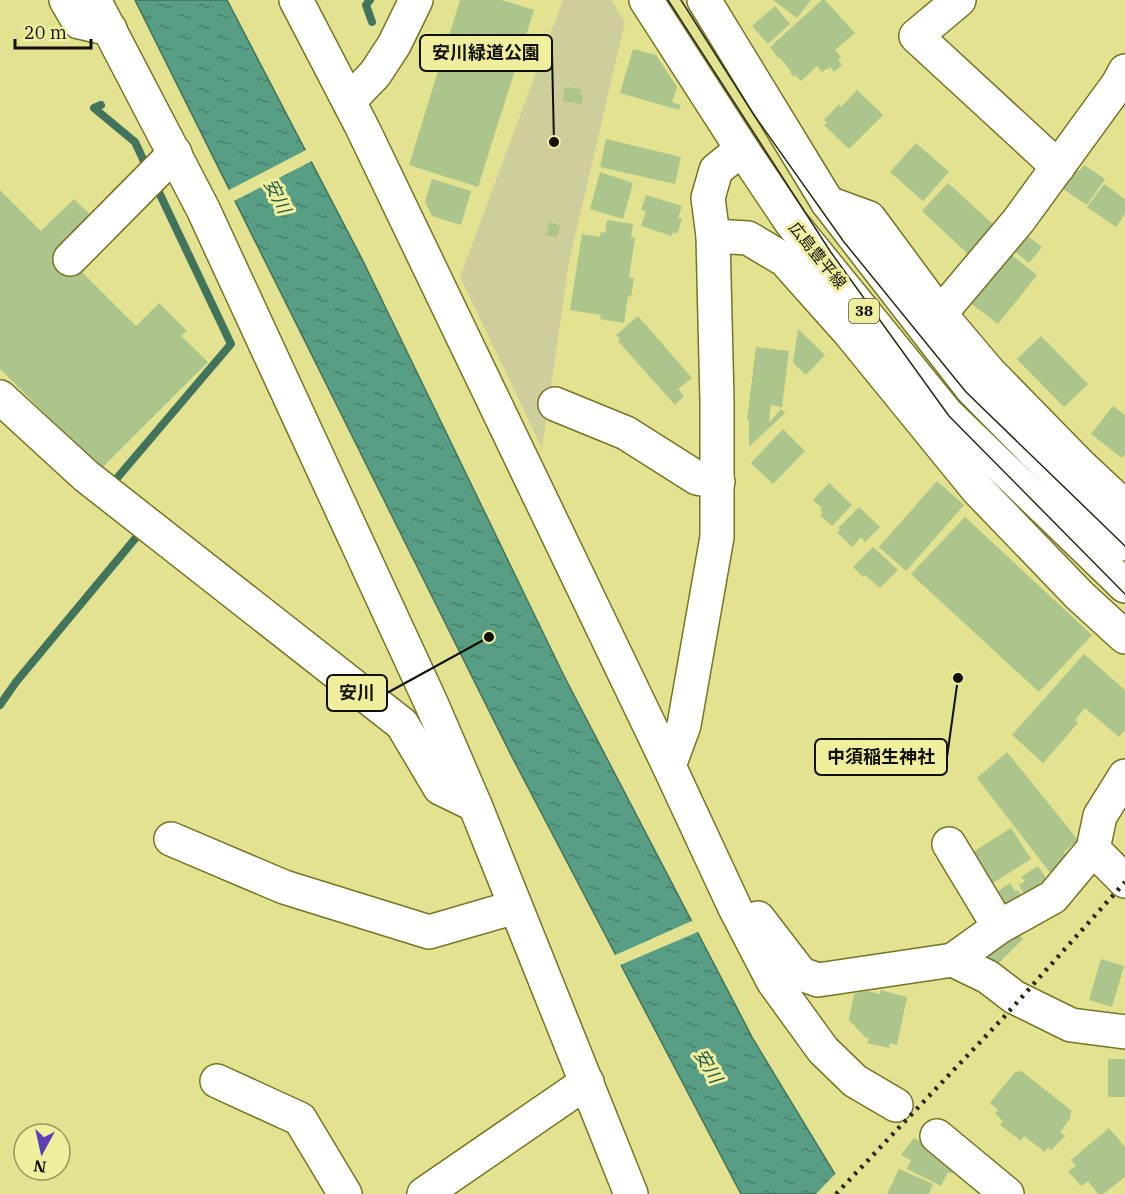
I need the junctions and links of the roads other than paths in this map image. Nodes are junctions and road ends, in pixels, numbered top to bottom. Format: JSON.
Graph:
{"nodes":[{"id":1,"x":66,"y":0,"type":"edge"},
{"id":2,"x":94,"y":0,"type":"edge"},
{"id":3,"x":296,"y":0,"type":"edge"},
{"id":4,"x":312,"y":0,"type":"edge"},
{"id":5,"x":416,"y":0,"type":"edge"},
{"id":6,"x":646,"y":0,"type":"edge"},
{"id":7,"x":704,"y":0,"type":"edge"},
{"id":8,"x":959,"y":0,"type":"edge"},
{"id":9,"x":110,"y":29,"type":"junction"},
{"id":10,"x":1125,"y":70,"type":"edge"},
{"id":11,"x":349,"y":101,"type":"junction"},
{"id":12,"x":742,"y":149,"type":"junction"},
{"id":13,"x":174,"y":153,"type":"junction"},
{"id":14,"x":1058,"y":167,"type":"junction"},
{"id":15,"x":828,"y":202,"type":"junction"},
{"id":16,"x":713,"y":236,"type":"junction"},
{"id":17,"x":70,"y":259,"type":"dead end"},
{"id":18,"x":940,"y":314,"type":"junction"},
{"id":19,"x":0,"y":397,"type":"edge"},
{"id":20,"x":555,"y":404,"type":"dead end"},
{"id":21,"x":718,"y":482,"type":"junction"},
{"id":22,"x":1125,"y":507,"type":"edge"},
{"id":23,"x":1125,"y":544,"type":"edge"},
{"id":24,"x":1125,"y":586,"type":"edge"},
{"id":25,"x":1125,"y":637,"type":"edge"},
{"id":26,"x":669,"y":766,"type":"junction"},
{"id":27,"x":1125,"y":776,"type":"edge"},
{"id":28,"x":475,"y":805,"type":"junction"},
{"id":29,"x":171,"y":839,"type":"dead end"},
{"id":30,"x":949,"y":844,"type":"dead end"},
{"id":31,"x":1093,"y":849,"type":"junction"},
{"id":32,"x":1125,"y":881,"type":"edge"},
{"id":33,"x":732,"y":902,"type":"junction"},
{"id":34,"x":515,"y":907,"type":"junction"},
{"id":35,"x":999,"y":927,"type":"junction"},
{"id":36,"x":953,"y":960,"type":"junction"},
{"id":37,"x":1125,"y":1032,"type":"edge"},
{"id":38,"x":217,"y":1081,"type":"dead end"},
{"id":39,"x":587,"y":1082,"type":"junction"},
{"id":40,"x":896,"y":1105,"type":"dead end"},
{"id":41,"x":937,"y":1136,"type":"dead end"},
{"id":42,"x":345,"y":1194,"type":"edge"},
{"id":43,"x":424,"y":1194,"type":"edge"},
{"id":44,"x":631,"y":1194,"type":"edge"},
{"id":45,"x":1007,"y":1194,"type":"edge"}],
"edges":[{"from":1,"to":9,"type":"street"},
{"from":2,"to":9,"type":"street"},
{"from":3,"to":11,"type":"street"},
{"from":4,"to":11,"type":"street"},
{"from":5,"to":11,"type":"street"},
{"from":6,"to":12,"type":"street","name":"広島豊平線","number":"38"},
{"from":7,"to":15,"type":"street","number":"38"},
{"from":8,"to":14,"type":"street"},
{"from":9,"to":13,"type":"street"},
{"from":10,"to":14,"type":"street"},
{"from":11,"to":26,"type":"street"},
{"from":12,"to":16,"type":"street"},
{"from":12,"to":24,"type":"street","name":"広島豊平線","number":"38"},
{"from":13,"to":17,"type":"street"},
{"from":13,"to":28,"type":"street"},
{"from":14,"to":18,"type":"street"},
{"from":15,"to":18,"type":"street"},
{"from":15,"to":23,"type":"street","number":"38"},
{"from":16,"to":21,"type":"street"},
{"from":16,"to":25,"type":"street"},
{"from":18,"to":22,"type":"street"},
{"from":19,"to":28,"type":"street"},
{"from":20,"to":21,"type":"street"},
{"from":21,"to":26,"type":"street"},
{"from":26,"to":33,"type":"street"},
{"from":27,"to":31,"type":"street"},
{"from":28,"to":34,"type":"street"},
{"from":29,"to":34,"type":"street"},
{"from":30,"to":35,"type":"street"},
{"from":31,"to":32,"type":"street"},
{"from":31,"to":35,"type":"street"},
{"from":33,"to":36,"type":"street"},
{"from":33,"to":40,"type":"street"},
{"from":34,"to":39,"type":"street"},
{"from":35,"to":36,"type":"street"},
{"from":36,"to":37,"type":"street"},
{"from":38,"to":42,"type":"street"},
{"from":39,"to":43,"type":"street"},
{"from":39,"to":44,"type":"street"},
{"from":41,"to":45,"type":"street"}]}
